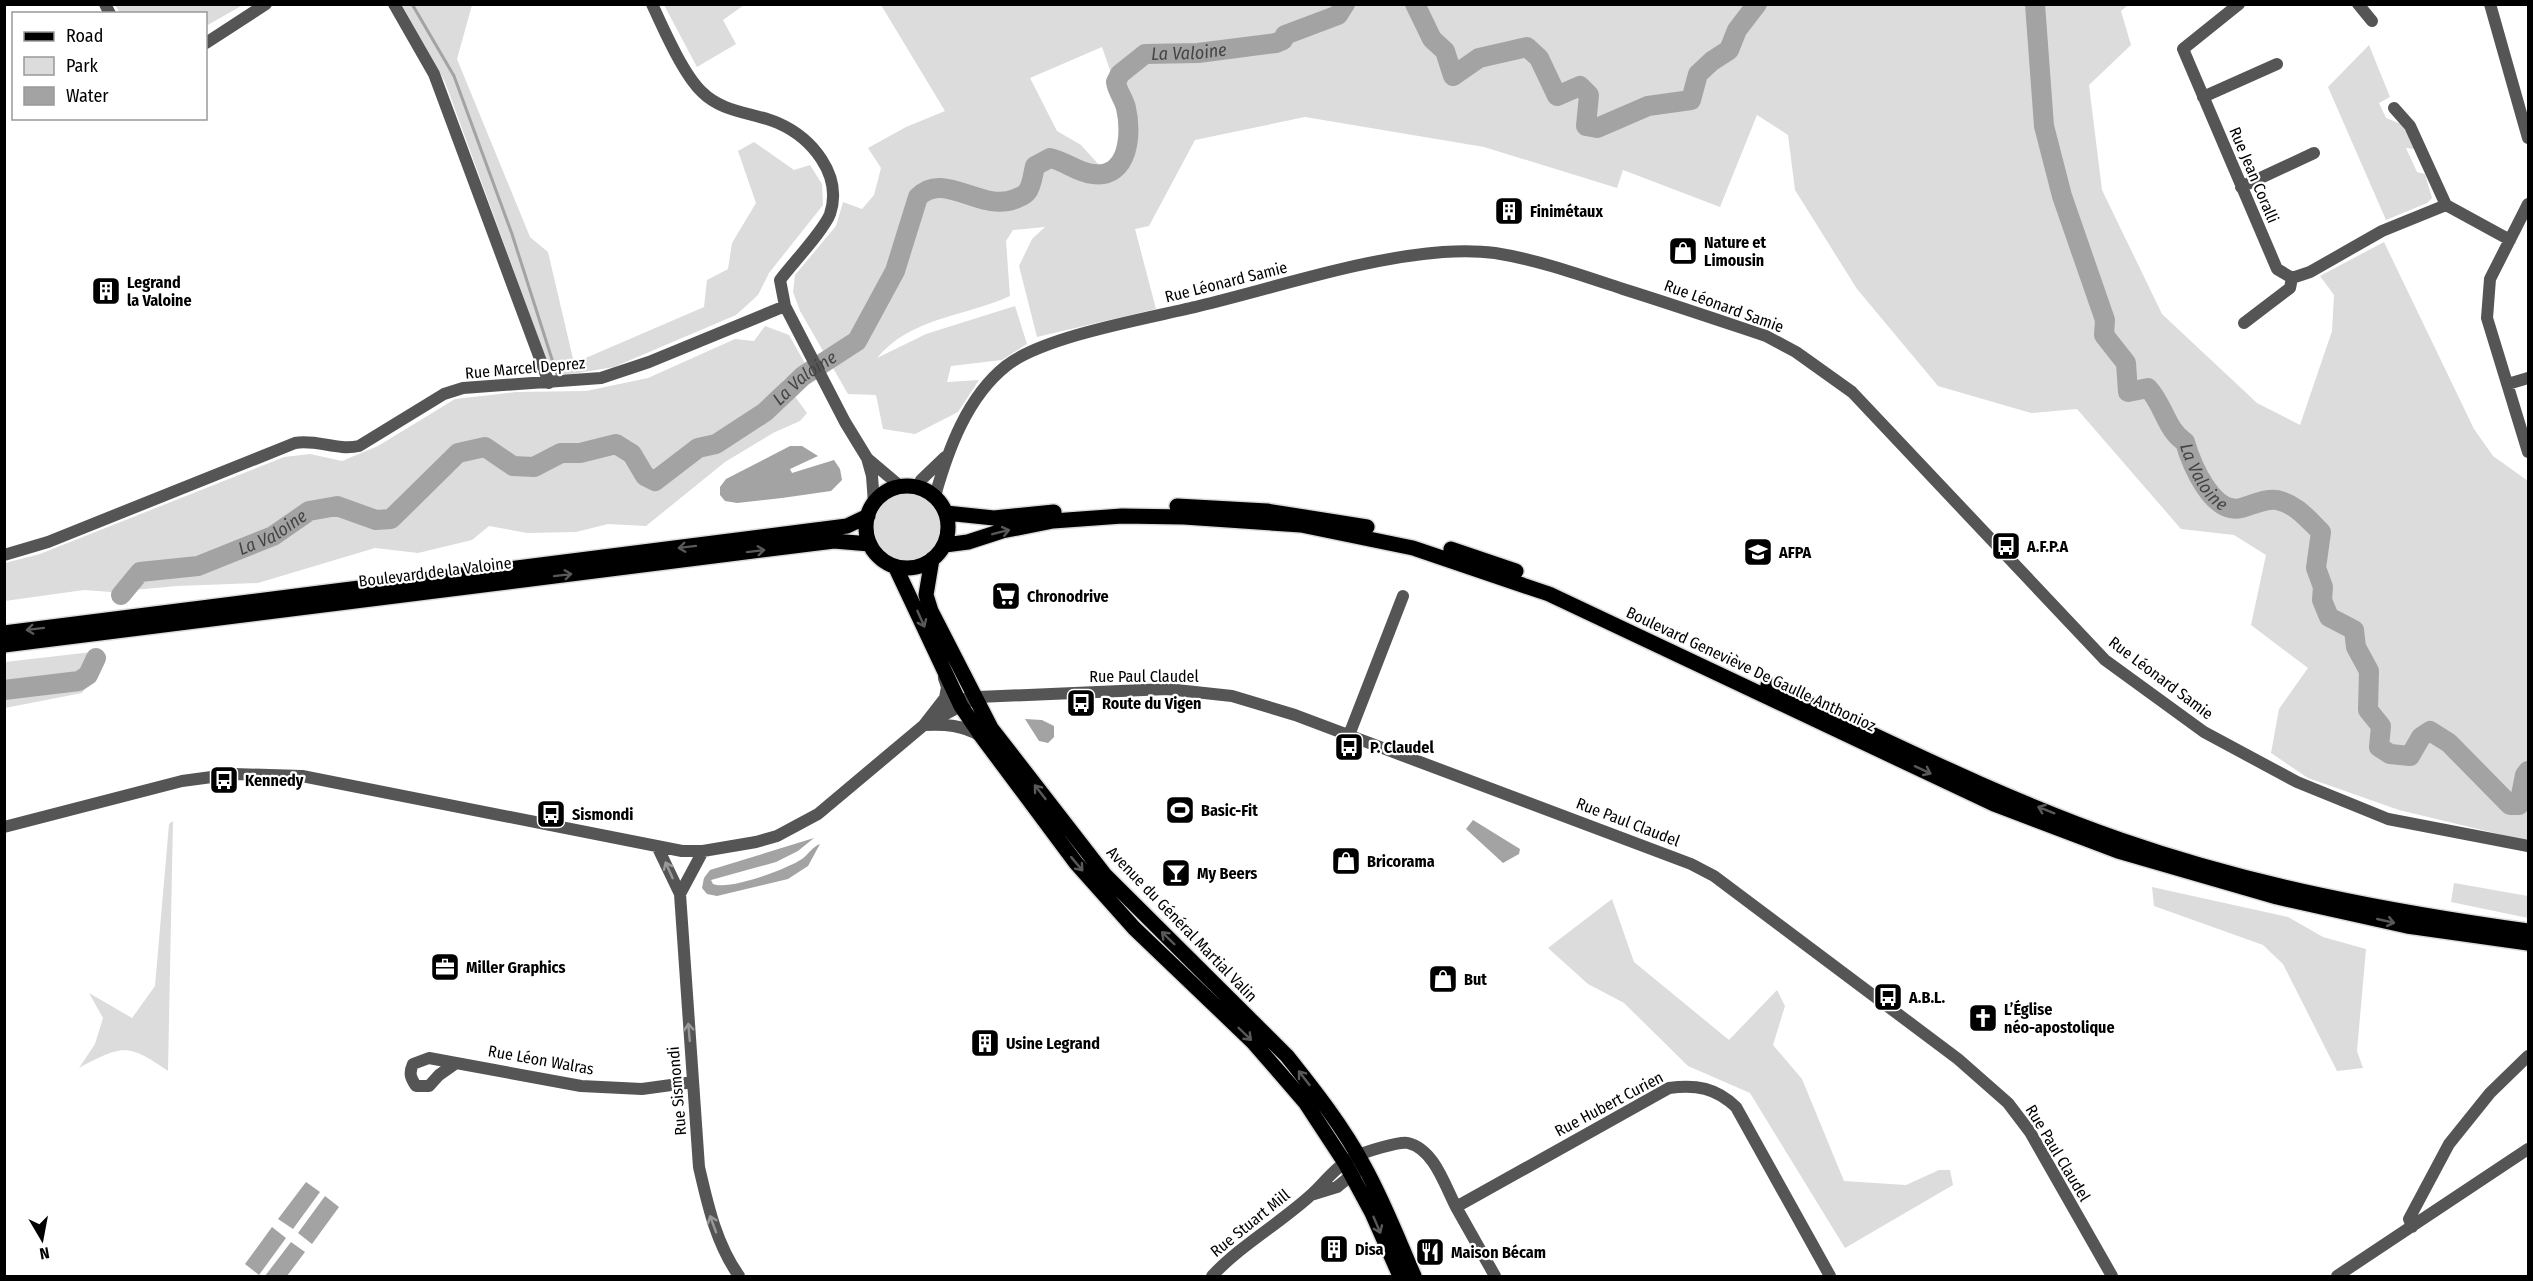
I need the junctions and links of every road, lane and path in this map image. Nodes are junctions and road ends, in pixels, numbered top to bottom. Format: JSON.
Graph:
{"nodes":[{"id":1,"x":266,"y":4,"type":"edge"},
{"id":2,"x":394,"y":4,"type":"edge"},
{"id":3,"x":651,"y":4,"type":"edge"},
{"id":4,"x":2239,"y":4,"type":"edge"},
{"id":5,"x":2358,"y":4,"type":"edge"},
{"id":6,"x":2490,"y":4,"type":"edge"},
{"id":7,"x":2372,"y":21,"type":"dead end"},
{"id":8,"x":207,"y":42,"type":"edge"},
{"id":9,"x":2277,"y":64,"type":"dead end"},
{"id":10,"x":2204,"y":97,"type":"junction"},
{"id":11,"x":2394,"y":108,"type":"dead end"},
{"id":12,"x":2529,"y":138,"type":"edge"},
{"id":13,"x":2314,"y":153,"type":"dead end"},
{"id":14,"x":2241,"y":187,"type":"junction"},
{"id":15,"x":2529,"y":204,"type":"edge"},
{"id":16,"x":2446,"y":205,"type":"junction"},
{"id":17,"x":2510,"y":240,"type":"junction"},
{"id":18,"x":2292,"y":278,"type":"junction"},
{"id":19,"x":785,"y":306,"type":"junction"},
{"id":20,"x":2244,"y":323,"type":"dead end"},
{"id":21,"x":2529,"y":378,"type":"edge"},
{"id":22,"x":549,"y":383,"type":"junction"},
{"id":23,"x":2508,"y":384,"type":"junction"},
{"id":24,"x":2529,"y":452,"type":"edge"},
{"id":25,"x":948,"y":454,"type":"junction"},
{"id":26,"x":867,"y":458,"type":"junction"},
{"id":27,"x":900,"y":486,"type":"junction"},
{"id":28,"x":918,"y":487,"type":"junction"},
{"id":29,"x":935,"y":496,"type":"junction"},
{"id":30,"x":871,"y":510,"type":"junction"},
{"id":31,"x":946,"y":513,"type":"junction"},
{"id":32,"x":870,"y":544,"type":"junction"},
{"id":33,"x":945,"y":544,"type":"junction"},
{"id":34,"x":4,"y":555,"type":"edge"},
{"id":35,"x":932,"y":559,"type":"junction"},
{"id":36,"x":896,"y":566,"type":"junction"},
{"id":37,"x":1403,"y":596,"type":"dead end"},
{"id":38,"x":4,"y":633,"type":"edge"},
{"id":39,"x":4,"y":645,"type":"edge"},
{"id":40,"x":940,"y":662,"type":"junction"},
{"id":41,"x":965,"y":702,"type":"junction"},
{"id":42,"x":938,"y":710,"type":"junction"},
{"id":43,"x":924,"y":725,"type":"junction"},
{"id":44,"x":1349,"y":735,"type":"junction"},
{"id":45,"x":982,"y":736,"type":"junction"},
{"id":46,"x":4,"y":826,"type":"edge"},
{"id":47,"x":657,"y":846,"type":"junction"},
{"id":48,"x":2529,"y":846,"type":"edge"},
{"id":49,"x":703,"y":851,"type":"junction"},
{"id":50,"x":680,"y":894,"type":"junction"},
{"id":51,"x":2529,"y":931,"type":"edge"},
{"id":52,"x":2529,"y":943,"type":"edge"},
{"id":53,"x":2529,"y":1056,"type":"edge"},
{"id":54,"x":456,"y":1062,"type":"dead end"},
{"id":55,"x":693,"y":1082,"type":"junction"},
{"id":56,"x":2529,"y":1149,"type":"edge"},
{"id":57,"x":1358,"y":1162,"type":"junction"},
{"id":58,"x":2426,"y":1187,"type":"junction"},
{"id":59,"x":1456,"y":1207,"type":"junction"},
{"id":60,"x":2433,"y":1213,"type":"junction"},
{"id":61,"x":2412,"y":1227,"type":"junction"},
{"id":62,"x":739,"y":1276,"type":"edge"},
{"id":63,"x":1212,"y":1276,"type":"edge"},
{"id":64,"x":1400,"y":1276,"type":"edge"},
{"id":65,"x":1414,"y":1276,"type":"edge"},
{"id":66,"x":1495,"y":1276,"type":"edge"},
{"id":67,"x":1830,"y":1276,"type":"edge"},
{"id":68,"x":2112,"y":1276,"type":"edge"},
{"id":69,"x":2337,"y":1276,"type":"edge"}],
"edges":[{"from":1,"to":8,"type":"street"},
{"from":2,"to":22,"type":"street"},
{"from":3,"to":19,"type":"street"},
{"from":4,"to":10,"type":"street","name":"Rue Jean Coralli"},
{"from":5,"to":7,"type":"street"},
{"from":6,"to":12,"type":"street"},
{"from":9,"to":10,"type":"street"},
{"from":10,"to":14,"type":"street","name":"Rue Jean Coralli"},
{"from":11,"to":16,"type":"street"},
{"from":13,"to":14,"type":"street"},
{"from":14,"to":18,"type":"street","name":"Rue Jean Coralli"},
{"from":15,"to":17,"type":"street"},
{"from":16,"to":17,"type":"street"},
{"from":16,"to":18,"type":"street"},
{"from":17,"to":23,"type":"street"},
{"from":18,"to":20,"type":"street"},
{"from":19,"to":22,"type":"street","name":"Rue Marcel Deprez"},
{"from":19,"to":26,"type":"street"},
{"from":21,"to":23,"type":"street"},
{"from":22,"to":34,"type":"street","name":"Rue Marcel Deprez"},
{"from":23,"to":24,"type":"street"},
{"from":25,"to":28,"type":"street"},
{"from":25,"to":29,"type":"street"},
{"from":25,"to":48,"type":"street","name":"Rue Léonard Samie"},
{"from":26,"to":27,"type":"street"},
{"from":26,"to":30,"type":"street"},
{"from":27,"to":28,"type":"main road"},
{"from":27,"to":30,"type":"main road"},
{"from":28,"to":29,"type":"main road"},
{"from":29,"to":31,"type":"main road"},
{"from":30,"to":32,"type":"main road"},
{"from":30,"to":38,"type":"main road","name":"Boulevard de la Valoine","one_way":true},
{"from":31,"to":33,"type":"main road"},
{"from":51,"to":31,"type":"main road","name":"Boulevard Geneviève De Gaulle Anthonioz","one_way":true},
{"from":32,"to":36,"type":"main road"},
{"from":39,"to":32,"type":"main road","name":"Boulevard de la Valoine","one_way":true},
{"from":33,"to":35,"type":"main road"},
{"from":33,"to":52,"type":"main road","name":"Boulevard Geneviève De Gaulle Anthonioz","one_way":true},
{"from":35,"to":36,"type":"main road"},
{"from":35,"to":41,"type":"main road","name":"Avenue du Général Martial Valin"},
{"from":36,"to":40,"type":"main road","name":"Avenue du Général Martial Valin","one_way":true},
{"from":37,"to":44,"type":"street"},
{"from":40,"to":41,"type":"main road","name":"Avenue du Général Martial Valin"},
{"from":40,"to":42,"type":"street"},
{"from":41,"to":42,"type":"street"},
{"from":41,"to":43,"type":"street"},
{"from":41,"to":44,"type":"street","name":"Rue Paul Claudel"},
{"from":41,"to":45,"type":"main road","name":"Avenue du Général Martial Valin"},
{"from":57,"to":41,"type":"main road","name":"Avenue du Général Martial Valin","one_way":true},
{"from":42,"to":43,"type":"street"},
{"from":43,"to":45,"type":"street"},
{"from":43,"to":49,"type":"street"},
{"from":44,"to":68,"type":"street","name":"Rue Paul Claudel"},
{"from":45,"to":57,"type":"main road","name":"Avenue du Général Martial Valin","one_way":true},
{"from":46,"to":47,"type":"street"},
{"from":47,"to":49,"type":"street"},
{"from":50,"to":47,"type":"street","name":"Rue Sismondi","one_way":true},
{"from":49,"to":50,"type":"street"},
{"from":55,"to":50,"type":"street","name":"Rue Sismondi","one_way":true},
{"from":53,"to":58,"type":"street"},
{"from":54,"to":55,"type":"street","name":"Rue Léon Walras"},
{"from":62,"to":55,"type":"street","name":"Rue Sismondi","one_way":true},
{"from":56,"to":60,"type":"street"},
{"from":57,"to":59,"type":"street"},
{"from":57,"to":63,"type":"street","name":"Rue Stuart Mill"},
{"from":57,"to":64,"type":"main road","name":"Avenue du Général Martial Valin","one_way":true},
{"from":57,"to":65,"type":"main road","name":"Avenue du Général Martial Valin"},
{"from":58,"to":60,"type":"street"},
{"from":58,"to":61,"type":"street"},
{"from":59,"to":66,"type":"street"},
{"from":59,"to":67,"type":"street","name":"Rue Hubert Curien"},
{"from":60,"to":61,"type":"street"},
{"from":61,"to":69,"type":"street"}]}
